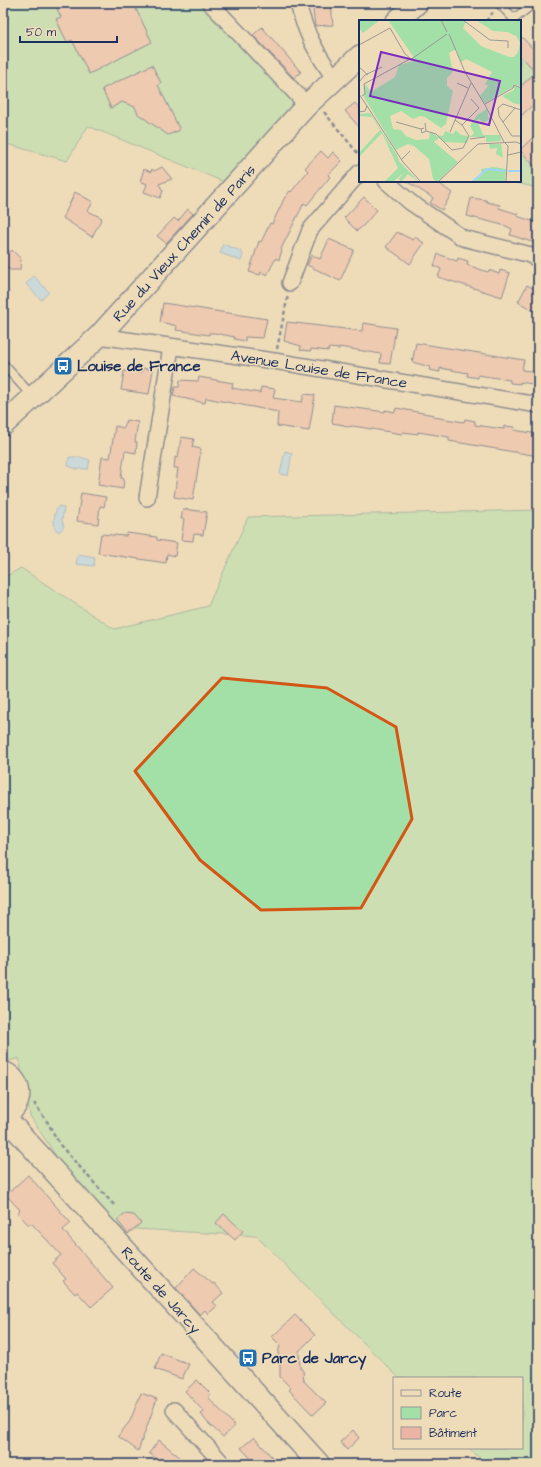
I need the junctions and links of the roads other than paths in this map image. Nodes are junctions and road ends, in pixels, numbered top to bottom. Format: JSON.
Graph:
{"nodes":[{"id":1,"x":210,"y":3,"type":"edge"},
{"id":2,"x":298,"y":3,"type":"edge"},
{"id":3,"x":417,"y":3,"type":"edge"},
{"id":4,"x":499,"y":3,"type":"edge"},
{"id":5,"x":534,"y":3,"type":"edge"},
{"id":6,"x":398,"y":20,"type":"edge"},
{"id":7,"x":359,"y":57,"type":"edge"},
{"id":8,"x":335,"y":79,"type":"junction"},
{"id":9,"x":310,"y":103,"type":"junction"},
{"id":10,"x":359,"y":173,"type":"edge"},
{"id":11,"x":387,"y":182,"type":"edge"},
{"id":12,"x":538,"y":259,"type":"edge"},
{"id":13,"x":290,"y":283,"type":"road end"},
{"id":14,"x":99,"y":336,"type":"junction"},
{"id":15,"x":171,"y":347,"type":"junction"},
{"id":16,"x":3,"y":364,"type":"edge"},
{"id":17,"x":33,"y":397,"type":"junction"},
{"id":18,"x":538,"y":405,"type":"edge"},
{"id":19,"x":3,"y":425,"type":"edge"},
{"id":20,"x":147,"y":498,"type":"dead end"},
{"id":21,"x":3,"y":1072,"type":"edge"},
{"id":22,"x":3,"y":1116,"type":"edge"},
{"id":23,"x":174,"y":1410,"type":"dead end"},
{"id":24,"x":223,"y":1464,"type":"edge"},
{"id":25,"x":319,"y":1464,"type":"edge"}],
"edges":[{"from":1,"to":9,"type":"street"},
{"from":2,"to":8,"type":"street"},
{"from":3,"to":6,"type":"street"},
{"from":4,"to":5,"type":"lane"},
{"from":7,"to":8,"type":"street","name":"Rue du Vieux Chemin de Paris"},
{"from":8,"to":9,"type":"street","name":"Rue du Vieux Chemin de Paris"},
{"from":9,"to":14,"type":"street","name":"Rue du Vieux Chemin de Paris"},
{"from":10,"to":13,"type":"street"},
{"from":11,"to":12,"type":"street"},
{"from":14,"to":15,"type":"street","name":"Avenue Louise de France"},
{"from":14,"to":17,"type":"street","name":"Rue du Vieux Chemin de Paris"},
{"from":15,"to":18,"type":"street","name":"Avenue Louise de France"},
{"from":15,"to":20,"type":"street"},
{"from":16,"to":17,"type":"lane"},
{"from":17,"to":19,"type":"street","name":"Rue du Vieux Chemin de Paris"},
{"from":21,"to":22,"type":"street"},
{"from":22,"to":25,"type":"street","name":"Route de Jarcy"},
{"from":23,"to":24,"type":"street"}]}
